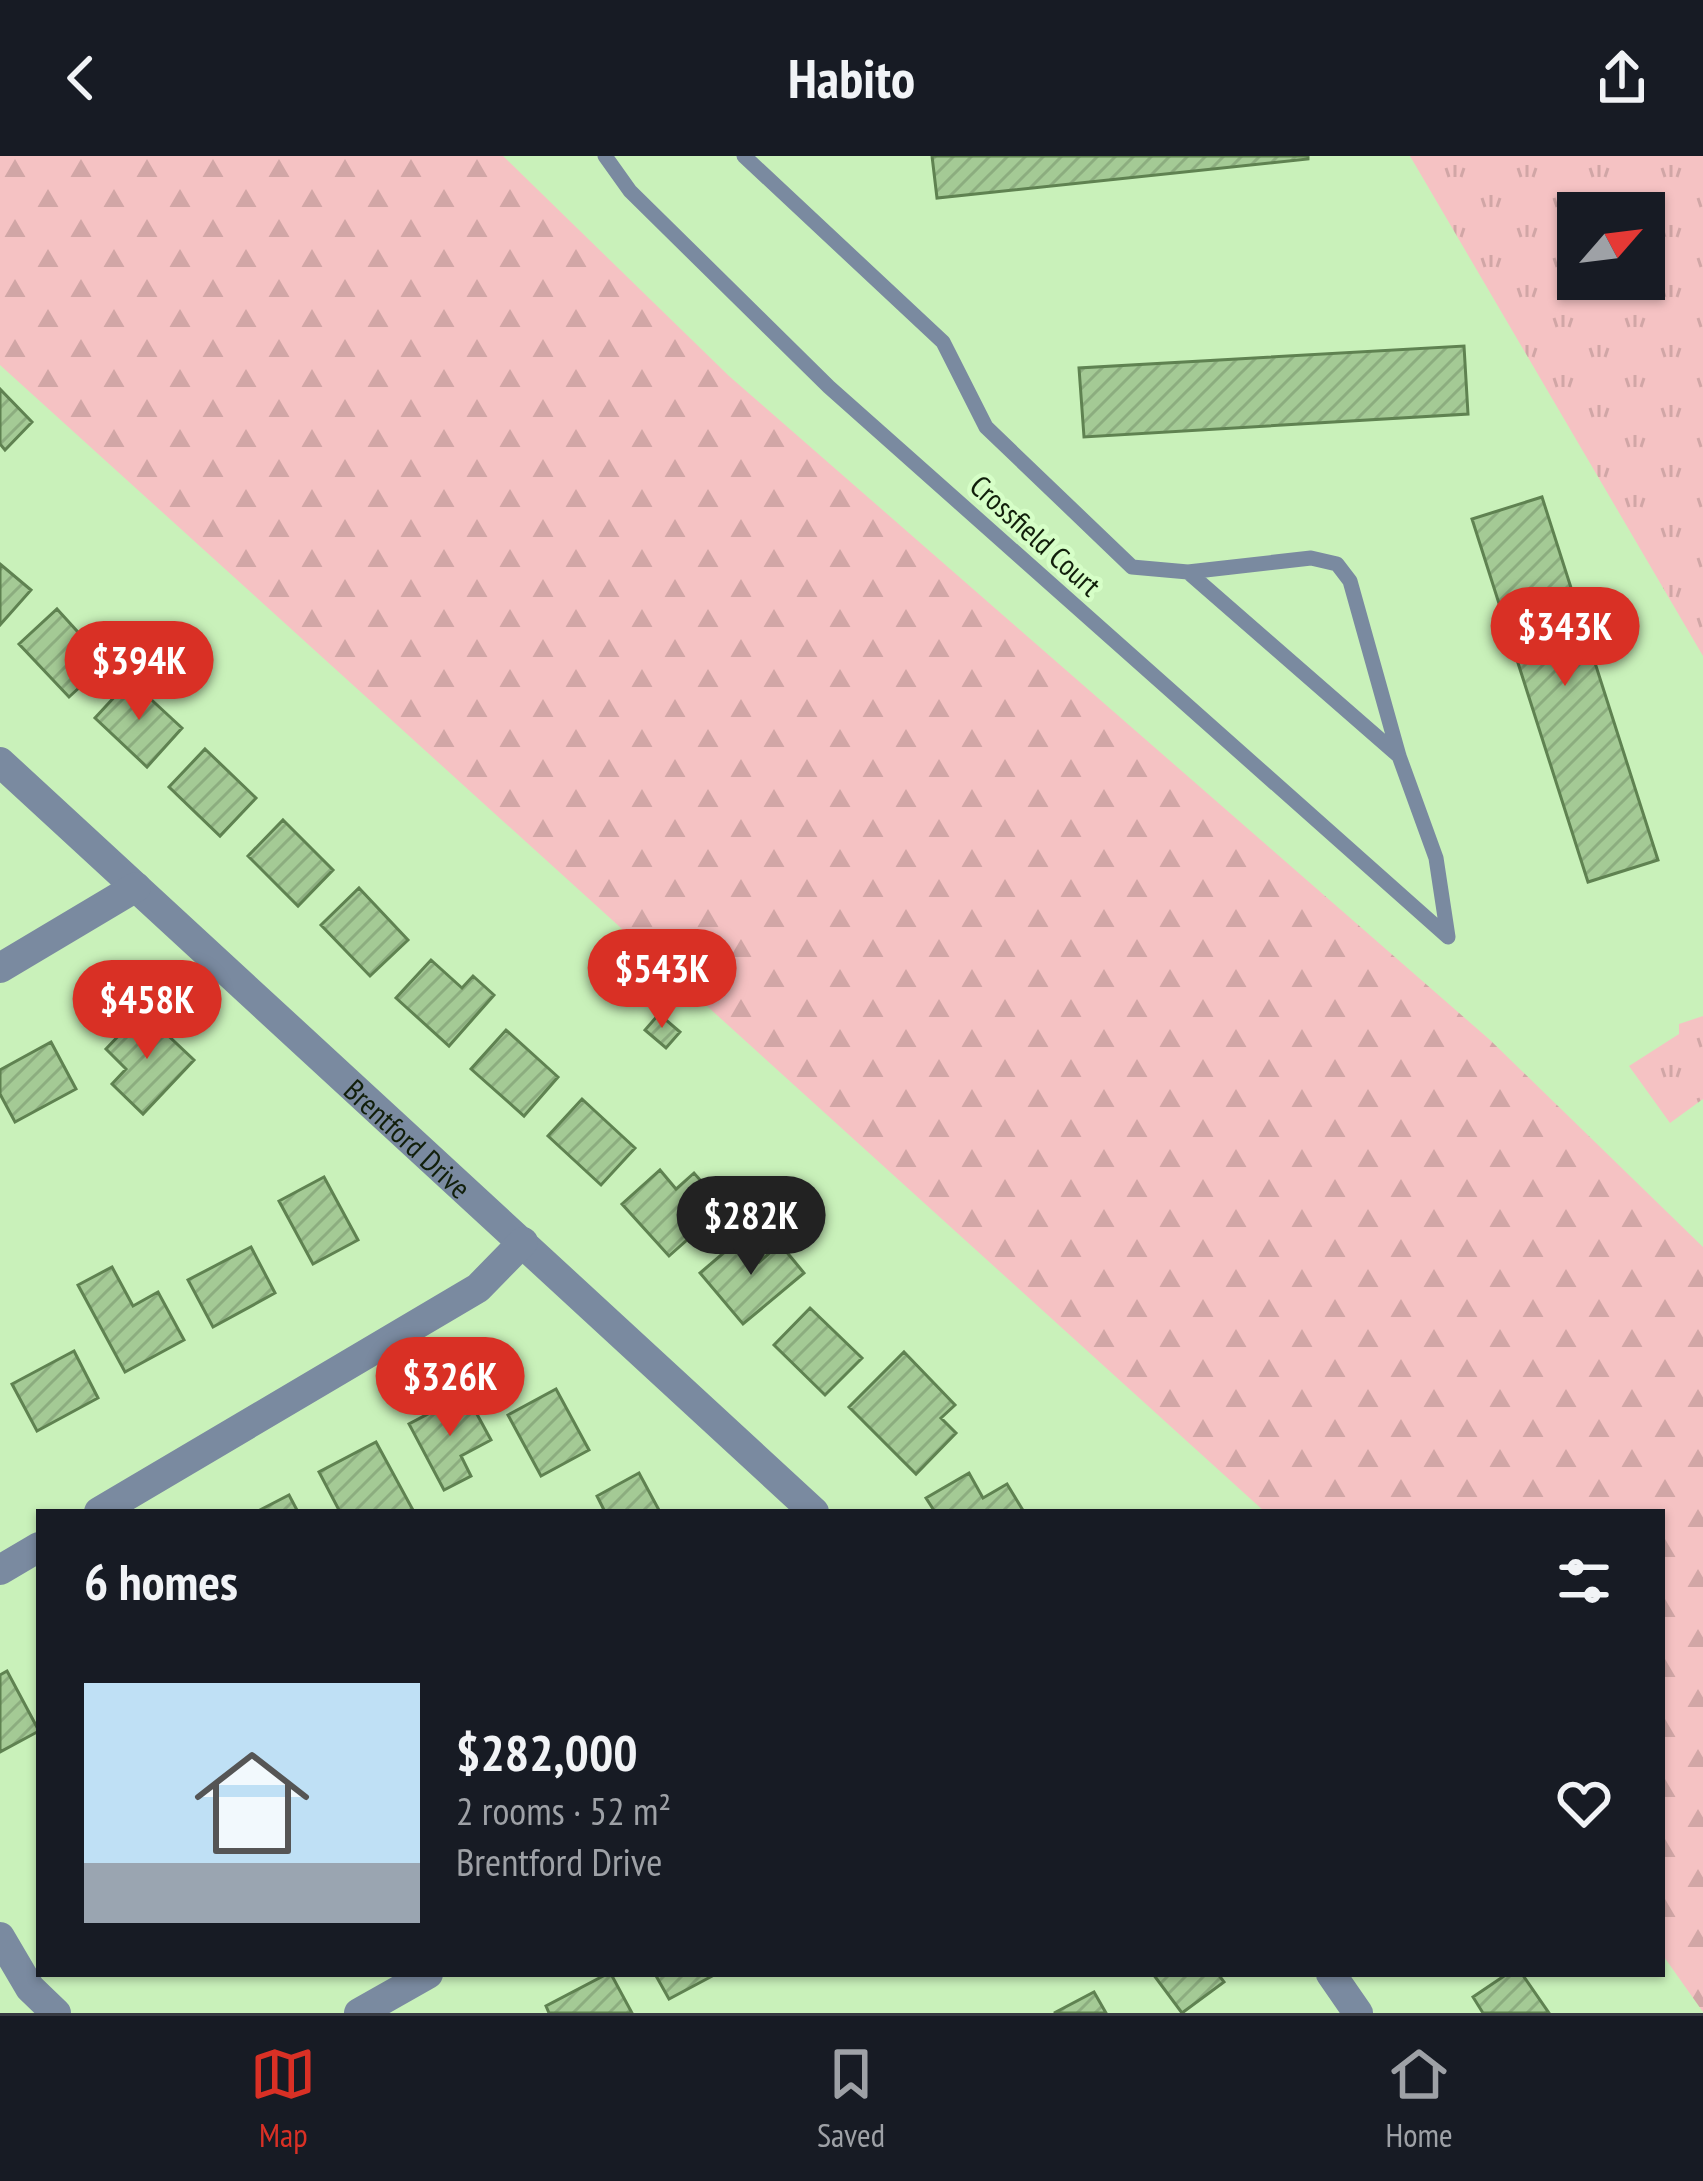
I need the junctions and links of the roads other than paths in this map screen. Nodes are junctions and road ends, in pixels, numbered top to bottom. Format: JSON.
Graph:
{"nodes":[{"id":1,"x":605,"y":156,"type":"edge"},
{"id":2,"x":744,"y":156,"type":"edge"},
{"id":3,"x":1188,"y":572,"type":"junction"},
{"id":4,"x":1399,"y":756,"type":"junction"},
{"id":5,"x":0,"y":762,"type":"edge"},
{"id":6,"x":136,"y":887,"type":"junction"},
{"id":7,"x":0,"y":968,"type":"edge"},
{"id":8,"x":523,"y":1242,"type":"junction"},
{"id":9,"x":104,"y":1509,"type":"edge"},
{"id":10,"x":811,"y":1509,"type":"edge"},
{"id":11,"x":36,"y":1549,"type":"edge"},
{"id":12,"x":0,"y":1570,"type":"edge"},
{"id":13,"x":0,"y":1937,"type":"edge"},
{"id":14,"x":423,"y":1977,"type":"edge"},
{"id":15,"x":1332,"y":1977,"type":"edge"},
{"id":16,"x":56,"y":2013,"type":"edge"},
{"id":17,"x":359,"y":2013,"type":"edge"},
{"id":18,"x":1358,"y":2013,"type":"edge"}],
"edges":[{"from":1,"to":4,"type":"lane","name":"Crossfield Court"},
{"from":2,"to":3,"type":"lane","name":"Crossfield Court"},
{"from":3,"to":4,"type":"lane"},
{"from":3,"to":4,"type":"lane","name":"Crossfield Court"},
{"from":5,"to":6,"type":"street","name":"Brentford Drive"},
{"from":6,"to":7,"type":"street"},
{"from":6,"to":8,"type":"street","name":"Brentford Drive"},
{"from":8,"to":9,"type":"street"},
{"from":8,"to":10,"type":"street","name":"Brentford Drive"},
{"from":11,"to":12,"type":"street"},
{"from":13,"to":16,"type":"street"},
{"from":14,"to":17,"type":"street"},
{"from":15,"to":18,"type":"street"}]}
